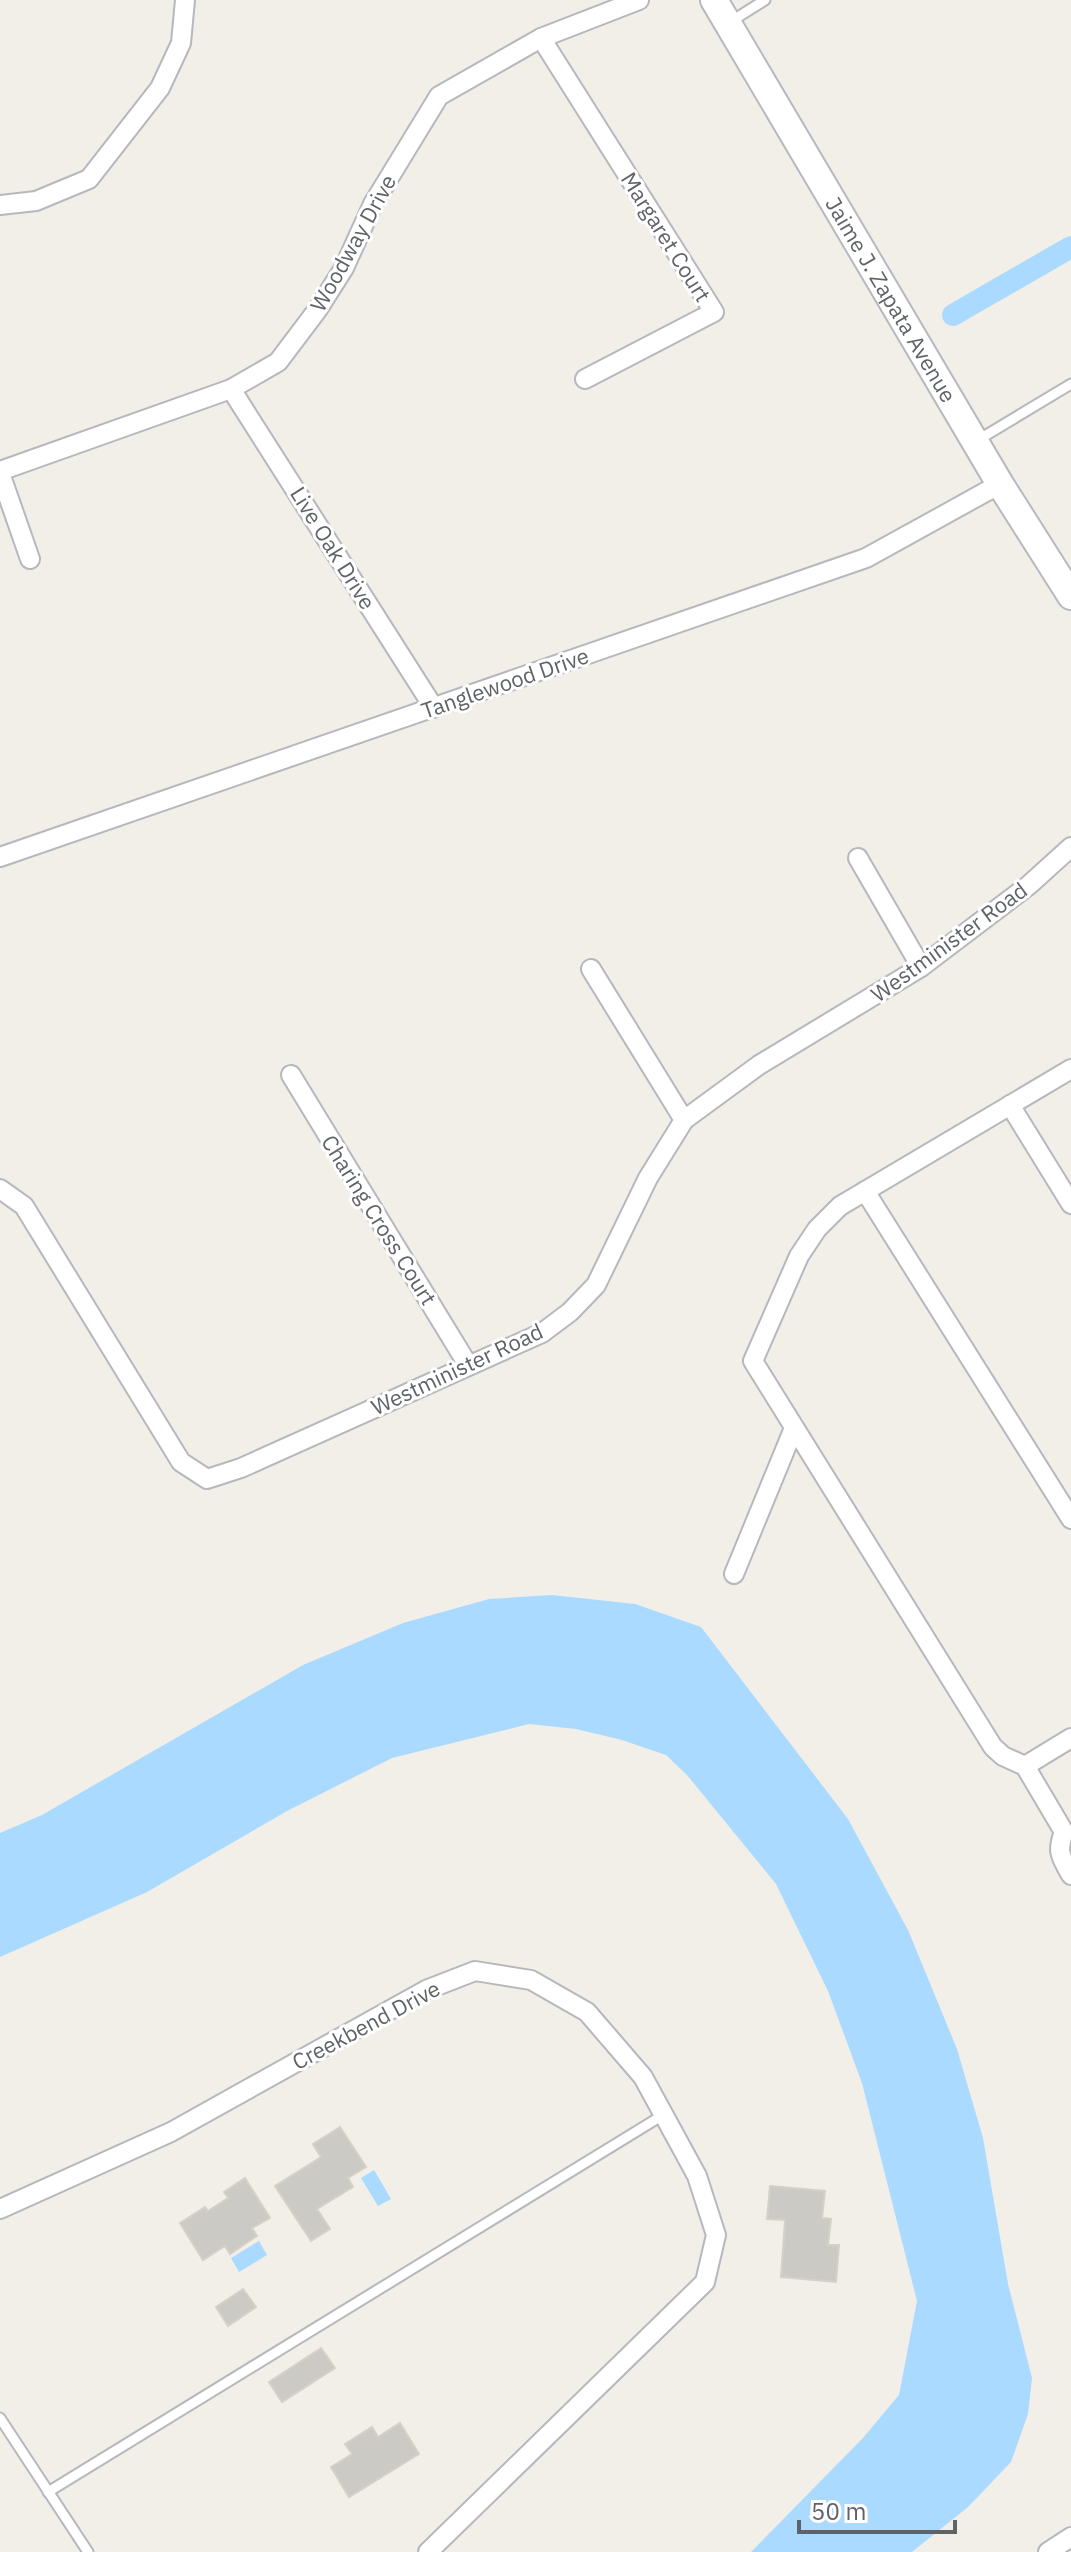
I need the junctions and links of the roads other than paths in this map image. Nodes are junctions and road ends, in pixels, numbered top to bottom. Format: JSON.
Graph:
{"nodes":[{"id":1,"x":185,"y":0,"type":"edge"},
{"id":2,"x":639,"y":0,"type":"edge"},
{"id":3,"x":714,"y":0,"type":"edge"},
{"id":4,"x":765,"y":0,"type":"edge"},
{"id":5,"x":727,"y":24,"type":"junction"},
{"id":6,"x":541,"y":38,"type":"junction"},
{"id":7,"x":0,"y":205,"type":"edge"},
{"id":8,"x":585,"y":379,"type":"dead end"},
{"id":9,"x":1071,"y":384,"type":"edge"},
{"id":10,"x":231,"y":389,"type":"junction"},
{"id":11,"x":975,"y":441,"type":"junction"},
{"id":12,"x":0,"y":472,"type":"edge"},
{"id":13,"x":1000,"y":484,"type":"junction"},
{"id":14,"x":30,"y":559,"type":"dead end"},
{"id":15,"x":1071,"y":596,"type":"edge"},
{"id":16,"x":434,"y":708,"type":"junction"},
{"id":17,"x":1071,"y":847,"type":"edge"},
{"id":18,"x":0,"y":857,"type":"edge"},
{"id":19,"x":858,"y":858,"type":"dead end"},
{"id":20,"x":921,"y":967,"type":"junction"},
{"id":21,"x":591,"y":969,"type":"dead end"},
{"id":22,"x":1071,"y":1069,"type":"edge"},
{"id":23,"x":291,"y":1075,"type":"dead end"},
{"id":24,"x":1010,"y":1105,"type":"junction"},
{"id":25,"x":684,"y":1120,"type":"junction"},
{"id":26,"x":0,"y":1189,"type":"edge"},
{"id":27,"x":865,"y":1191,"type":"junction"},
{"id":28,"x":1071,"y":1204,"type":"edge"},
{"id":29,"x":468,"y":1365,"type":"junction"},
{"id":30,"x":794,"y":1428,"type":"junction"},
{"id":31,"x":1071,"y":1519,"type":"edge"},
{"id":32,"x":734,"y":1574,"type":"dead end"},
{"id":33,"x":1071,"y":1738,"type":"edge"},
{"id":34,"x":1025,"y":1766,"type":"junction"},
{"id":35,"x":1068,"y":1830,"type":"edge"},
{"id":36,"x":1071,"y":1875,"type":"edge"},
{"id":37,"x":663,"y":2115,"type":"junction"},
{"id":38,"x":0,"y":2209,"type":"edge"},
{"id":39,"x":0,"y":2418,"type":"edge"},
{"id":40,"x":48,"y":2492,"type":"junction"},
{"id":41,"x":1071,"y":2537,"type":"edge"},
{"id":42,"x":88,"y":2552,"type":"edge"},
{"id":43,"x":428,"y":2552,"type":"edge"},
{"id":44,"x":1048,"y":2552,"type":"edge"}],
"edges":[{"from":1,"to":7,"type":"street"},
{"from":2,"to":6,"type":"street","name":"Woodway Drive"},
{"from":3,"to":5,"type":"street","name":"Jaime J. Zapata Avenue"},
{"from":4,"to":5,"type":"lane"},
{"from":5,"to":11,"type":"street","name":"Jaime J. Zapata Avenue"},
{"from":6,"to":8,"type":"street","name":"Margaret Court"},
{"from":6,"to":10,"type":"street","name":"Woodway Drive"},
{"from":9,"to":11,"type":"lane"},
{"from":10,"to":12,"type":"street","name":"Woodway Drive"},
{"from":10,"to":16,"type":"street","name":"Live Oak Drive"},
{"from":11,"to":13,"type":"street","name":"Jaime J. Zapata Avenue"},
{"from":12,"to":14,"type":"street"},
{"from":13,"to":15,"type":"street","name":"Jaime J. Zapata Avenue"},
{"from":13,"to":16,"type":"street","name":"Tanglewood Drive"},
{"from":16,"to":18,"type":"street","name":"Tanglewood Drive"},
{"from":17,"to":20,"type":"street","name":"Westminister Road"},
{"from":19,"to":20,"type":"street"},
{"from":20,"to":25,"type":"street","name":"Westminister Road"},
{"from":21,"to":25,"type":"street"},
{"from":22,"to":24,"type":"street"},
{"from":23,"to":29,"type":"street","name":"Charing Cross Court"},
{"from":24,"to":27,"type":"street"},
{"from":24,"to":28,"type":"street"},
{"from":25,"to":29,"type":"street","name":"Westminister Road"},
{"from":26,"to":29,"type":"street","name":"Westminister Road"},
{"from":27,"to":30,"type":"street"},
{"from":27,"to":31,"type":"street"},
{"from":30,"to":32,"type":"street"},
{"from":30,"to":34,"type":"street"},
{"from":33,"to":34,"type":"street"},
{"from":34,"to":35,"type":"street"},
{"from":35,"to":36,"type":"street"},
{"from":37,"to":38,"type":"street","name":"Creekbend Drive"},
{"from":37,"to":40,"type":"lane"},
{"from":37,"to":43,"type":"street","name":"Creekbend Drive"},
{"from":39,"to":40,"type":"lane"},
{"from":40,"to":42,"type":"lane"},
{"from":41,"to":44,"type":"street"}]}
